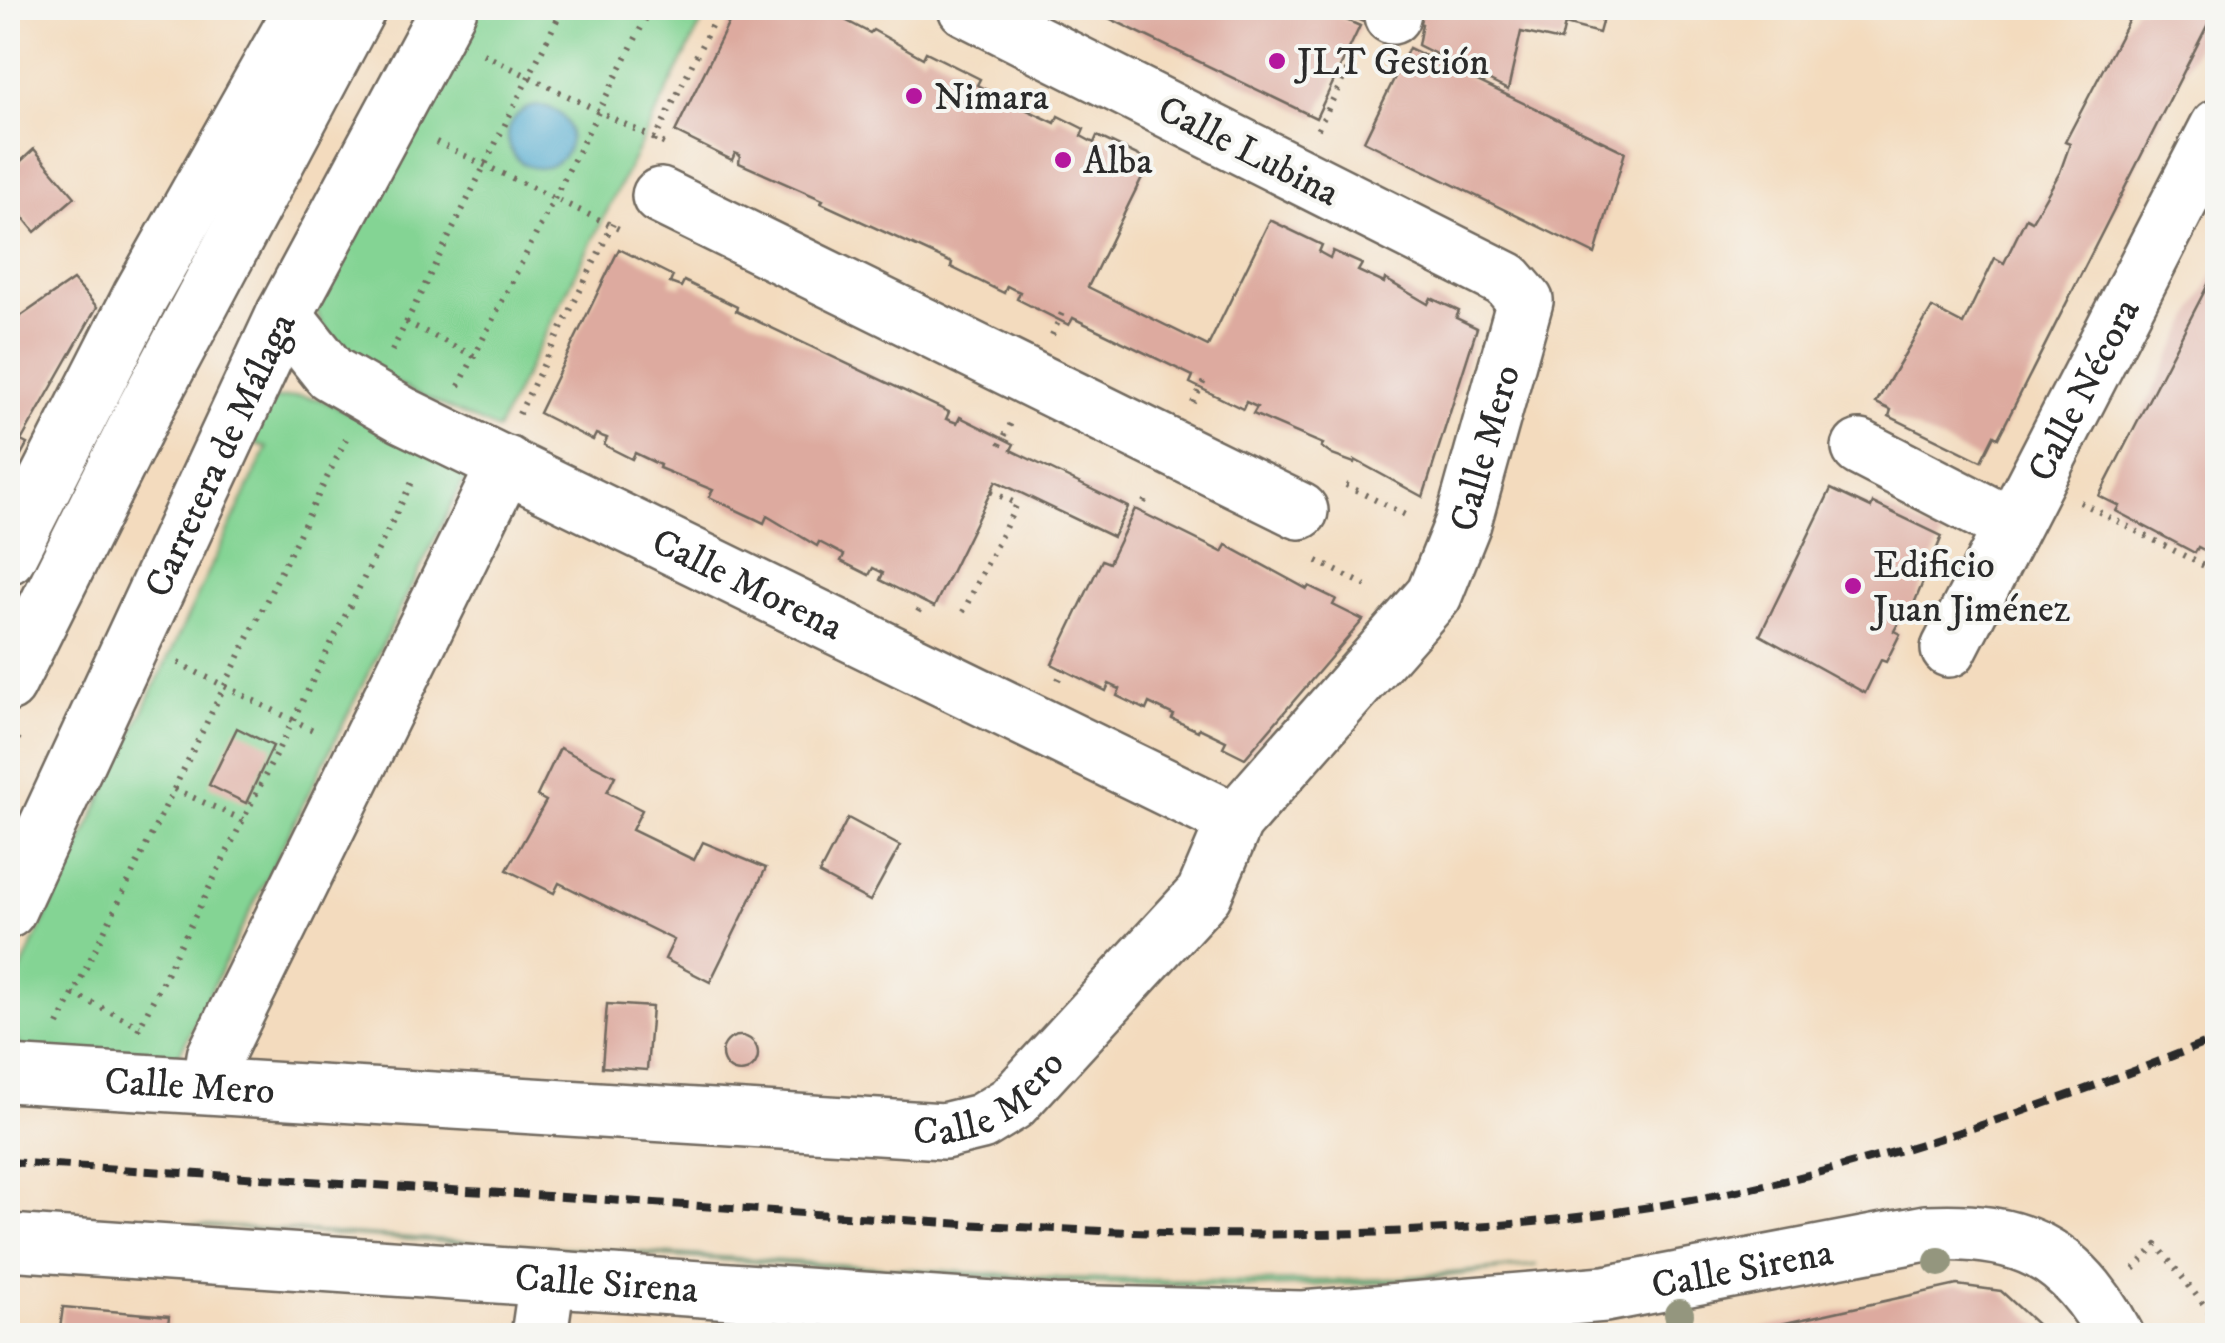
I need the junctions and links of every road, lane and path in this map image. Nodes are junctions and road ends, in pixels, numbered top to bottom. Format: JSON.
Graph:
{"nodes":[{"id":1,"x":303,"y":8,"type":"edge"},
{"id":2,"x":358,"y":8,"type":"edge"},
{"id":3,"x":563,"y":8,"type":"edge"},
{"id":4,"x":650,"y":8,"type":"edge"},
{"id":5,"x":966,"y":8,"type":"edge"},
{"id":6,"x":1379,"y":23,"type":"edge"},
{"id":7,"x":460,"y":28,"type":"edge"},
{"id":8,"x":529,"y":77,"type":"junction"},
{"id":9,"x":598,"y":111,"type":"junction"},
{"id":10,"x":2218,"y":126,"type":"edge"},
{"id":11,"x":1316,"y":132,"type":"dead end"},
{"id":12,"x":427,"y":138,"type":"dead end"},
{"id":13,"x":656,"y":139,"type":"dead end"},
{"id":14,"x":485,"y":165,"type":"junction"},
{"id":15,"x":660,"y":196,"type":"dead end"},
{"id":16,"x":554,"y":198,"type":"junction"},
{"id":17,"x":612,"y":226,"type":"dead end"},
{"id":18,"x":1525,"y":301,"type":"joint"},
{"id":19,"x":284,"y":315,"type":"junction"},
{"id":20,"x":406,"y":322,"type":"junction"},
{"id":21,"x":474,"y":356,"type":"junction"},
{"id":22,"x":387,"y":360,"type":"dead end"},
{"id":23,"x":454,"y":395,"type":"dead end"},
{"id":24,"x":346,"y":438,"type":"dead end"},
{"id":25,"x":1860,"y":448,"type":"dead end"},
{"id":26,"x":506,"y":464,"type":"junction"},
{"id":27,"x":416,"y":472,"type":"dead end"},
{"id":28,"x":990,"y":491,"type":"dead end"},
{"id":29,"x":1379,"y":501,"type":"dead end"},
{"id":30,"x":2080,"y":502,"type":"dead end"},
{"id":31,"x":1300,"y":510,"type":"dead end"},
{"id":32,"x":1423,"y":523,"type":"dead end"},
{"id":33,"x":2011,"y":526,"type":"junction"},
{"id":34,"x":2218,"y":555,"type":"edge"},
{"id":35,"x":8,"y":556,"type":"edge"},
{"id":36,"x":1346,"y":576,"type":"dead end"},
{"id":37,"x":1387,"y":596,"type":"dead end"},
{"id":38,"x":963,"y":612,"type":"dead end"},
{"id":39,"x":1949,"y":649,"type":"dead end"},
{"id":40,"x":163,"y":656,"type":"dead end"},
{"id":41,"x":8,"y":684,"type":"edge"},
{"id":42,"x":225,"y":686,"type":"junction"},
{"id":43,"x":293,"y":720,"type":"junction"},
{"id":44,"x":325,"y":736,"type":"dead end"},
{"id":45,"x":174,"y":789,"type":"junction"},
{"id":46,"x":243,"y":820,"type":"junction"},
{"id":47,"x":1235,"y":821,"type":"junction"},
{"id":48,"x":8,"y":910,"type":"edge"},
{"id":49,"x":73,"y":994,"type":"junction"},
{"id":50,"x":140,"y":1026,"type":"junction"},
{"id":51,"x":57,"y":1028,"type":"dead end"},
{"id":52,"x":134,"y":1040,"type":"dead end"},
{"id":53,"x":8,"y":1074,"type":"edge"},
{"id":54,"x":211,"y":1084,"type":"junction"},
{"id":55,"x":8,"y":1242,"type":"edge"},
{"id":56,"x":547,"y":1280,"type":"junction"},
{"id":57,"x":2124,"y":1280,"type":"dead end"},
{"id":58,"x":1602,"y":1315,"type":"edge"},
{"id":59,"x":180,"y":1318,"type":"dead end"},
{"id":60,"x":2218,"y":1324,"type":"edge"},
{"id":61,"x":268,"y":1325,"type":"dead end"},
{"id":62,"x":1094,"y":1325,"type":"edge"},
{"id":63,"x":177,"y":1336,"type":"edge"},
{"id":64,"x":267,"y":1336,"type":"edge"},
{"id":65,"x":539,"y":1336,"type":"edge"},
{"id":66,"x":2116,"y":1336,"type":"edge"}],
"edges":[{"from":1,"to":35,"type":"street"},
{"from":2,"to":41,"type":"street"},
{"from":3,"to":8,"type":"path"},
{"from":4,"to":9,"type":"path"},
{"from":5,"to":18,"type":"street","name":"Calle Lubina"},
{"from":6,"to":11,"type":"path"},
{"from":7,"to":8,"type":"path"},
{"from":7,"to":19,"type":"street","name":"Carretera de Málaga"},
{"from":8,"to":9,"type":"path"},
{"from":8,"to":14,"type":"path"},
{"from":9,"to":13,"type":"path"},
{"from":9,"to":16,"type":"path"},
{"from":10,"to":33,"type":"street","name":"Calle Nécora"},
{"from":12,"to":14,"type":"path"},
{"from":14,"to":16,"type":"path"},
{"from":14,"to":20,"type":"path"},
{"from":15,"to":31,"type":"street"},
{"from":16,"to":17,"type":"path"},
{"from":16,"to":21,"type":"path"},
{"from":18,"to":47,"type":"street","name":"Calle Mero"},
{"from":19,"to":26,"type":"street","name":"Calle Morena"},
{"from":19,"to":48,"type":"street","name":"Carretera de Málaga"},
{"from":20,"to":21,"type":"path"},
{"from":20,"to":22,"type":"path"},
{"from":21,"to":23,"type":"path"},
{"from":24,"to":42,"type":"path"},
{"from":25,"to":33,"type":"street"},
{"from":26,"to":47,"type":"street","name":"Calle Morena"},
{"from":26,"to":54,"type":"street"},
{"from":27,"to":43,"type":"path"},
{"from":28,"to":38,"type":"path"},
{"from":29,"to":32,"type":"path"},
{"from":30,"to":34,"type":"path"},
{"from":33,"to":39,"type":"street","name":"Calle Nécora"},
{"from":36,"to":37,"type":"path"},
{"from":40,"to":42,"type":"path"},
{"from":42,"to":43,"type":"path"},
{"from":42,"to":45,"type":"path"},
{"from":43,"to":44,"type":"path"},
{"from":43,"to":46,"type":"path"},
{"from":45,"to":46,"type":"path"},
{"from":45,"to":49,"type":"path"},
{"from":46,"to":50,"type":"path"},
{"from":47,"to":54,"type":"street","name":"Calle Mero"},
{"from":49,"to":50,"type":"path"},
{"from":49,"to":51,"type":"path"},
{"from":50,"to":52,"type":"path"},
{"from":53,"to":54,"type":"street","name":"Calle Mero"},
{"from":55,"to":56,"type":"street","name":"Calle Sirena"},
{"from":56,"to":62,"type":"street","name":"Calle Sirena"},
{"from":56,"to":65,"type":"street"},
{"from":57,"to":60,"type":"path"},
{"from":58,"to":62,"type":"street","name":"Calle Sirena"},
{"from":58,"to":66,"type":"street","name":"Calle Sirena"},
{"from":59,"to":63,"type":"path"},
{"from":61,"to":64,"type":"path"}]}
